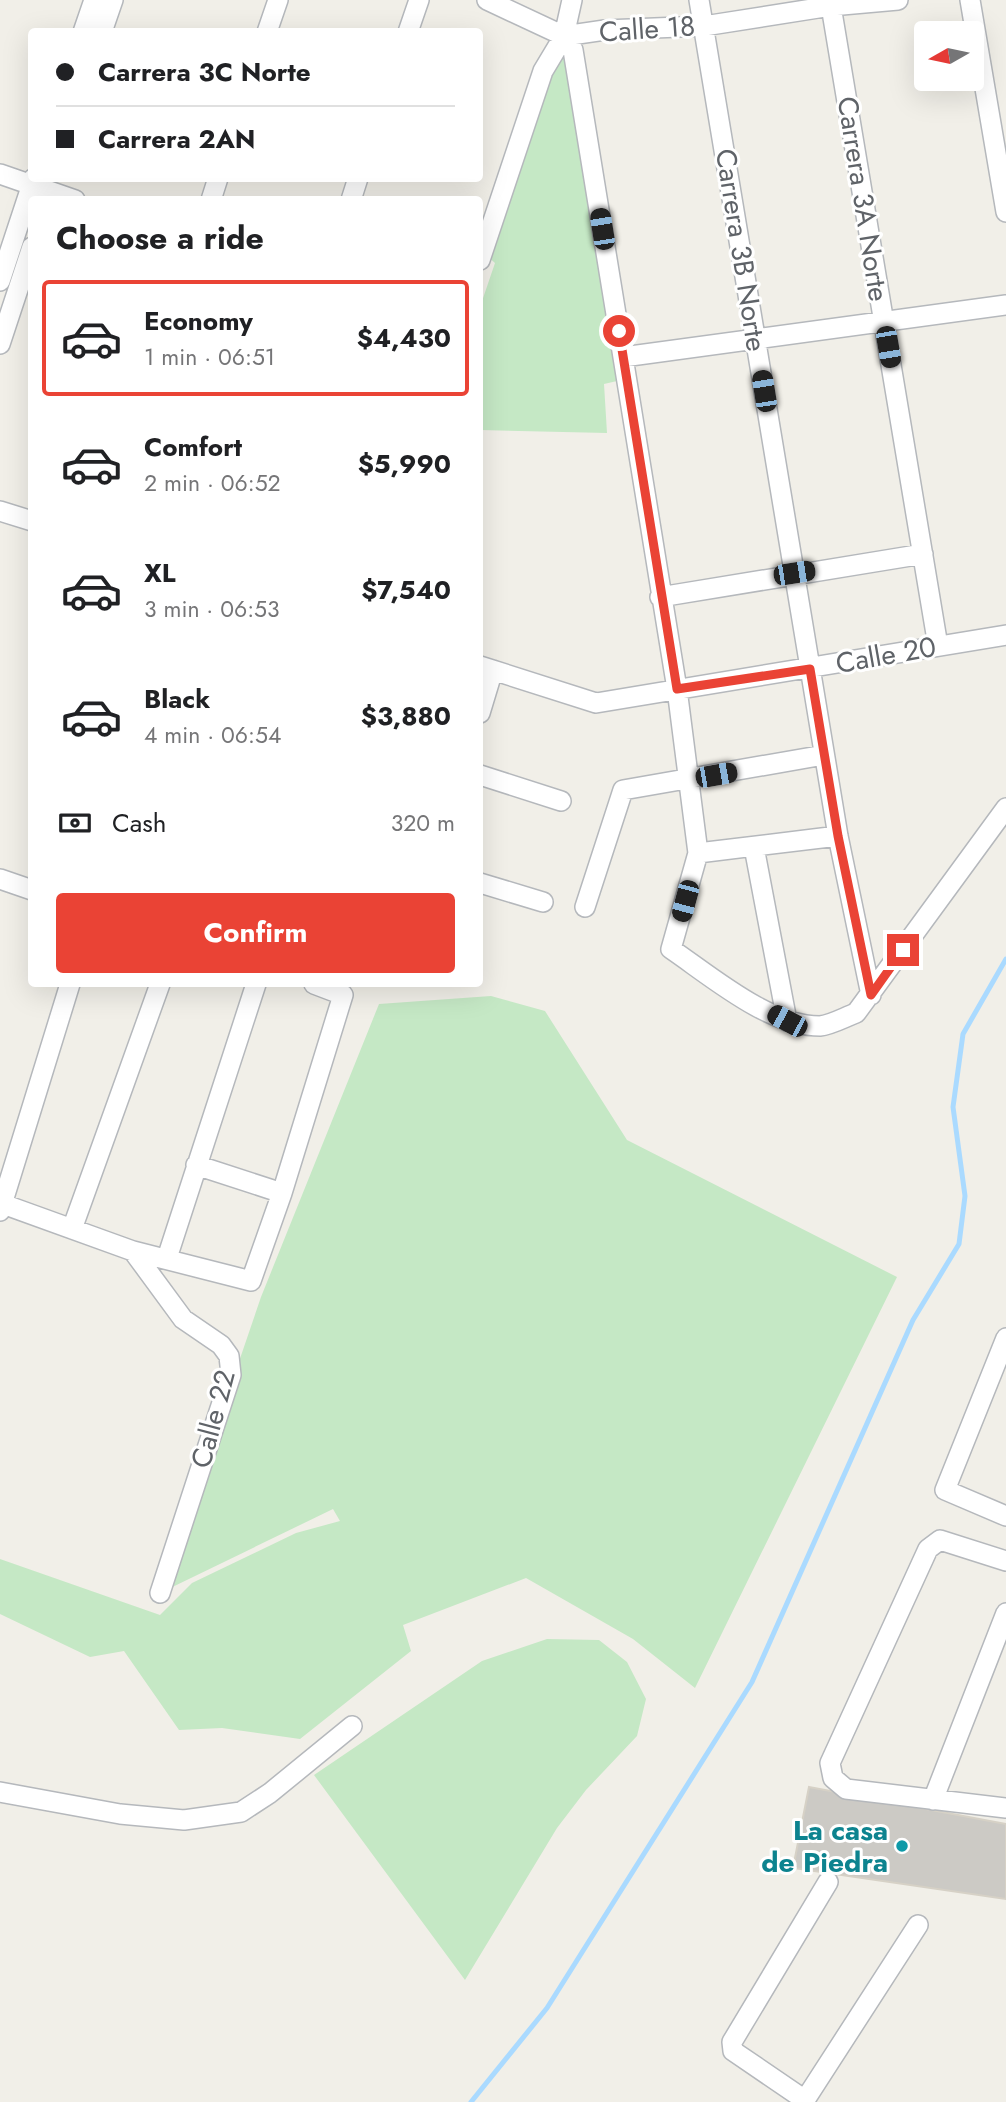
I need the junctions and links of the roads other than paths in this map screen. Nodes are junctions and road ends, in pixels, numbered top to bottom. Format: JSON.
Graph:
{"nodes":[{"id":1,"x":93,"y":0,"type":"edge"},
{"id":2,"x":113,"y":0,"type":"edge"},
{"id":3,"x":278,"y":0,"type":"edge"},
{"id":4,"x":418,"y":0,"type":"edge"},
{"id":5,"x":487,"y":0,"type":"edge"},
{"id":6,"x":572,"y":0,"type":"edge"},
{"id":7,"x":699,"y":0,"type":"edge"},
{"id":8,"x":898,"y":0,"type":"edge"},
{"id":9,"x":970,"y":0,"type":"edge"},
{"id":10,"x":831,"y":3,"type":"edge"},
{"id":11,"x":704,"y":26,"type":"junction"},
{"id":12,"x":84,"y":28,"type":"edge"},
{"id":13,"x":103,"y":28,"type":"edge"},
{"id":14,"x":268,"y":28,"type":"edge"},
{"id":15,"x":409,"y":28,"type":"edge"},
{"id":16,"x":564,"y":36,"type":"junction"},
{"id":17,"x":0,"y":174,"type":"edge"},
{"id":18,"x":28,"y":182,"type":"edge"},
{"id":19,"x":43,"y":186,"type":"edge"},
{"id":20,"x":66,"y":196,"type":"edge"},
{"id":21,"x":1006,"y":212,"type":"edge"},
{"id":22,"x":28,"y":219,"type":"edge"},
{"id":23,"x":483,"y":251,"type":"edge"},
{"id":24,"x":28,"y":259,"type":"edge"},
{"id":25,"x":0,"y":281,"type":"edge"},
{"id":26,"x":1006,"y":304,"type":"edge"},
{"id":27,"x":884,"y":321,"type":"junction"},
{"id":28,"x":755,"y":339,"type":"junction"},
{"id":29,"x":0,"y":344,"type":"edge"},
{"id":30,"x":623,"y":357,"type":"junction"},
{"id":31,"x":0,"y":511,"type":"edge"},
{"id":32,"x":28,"y":520,"type":"edge"},
{"id":33,"x":923,"y":554,"type":"junction"},
{"id":34,"x":794,"y":573,"type":"junction"},
{"id":35,"x":660,"y":597,"type":"junction"},
{"id":36,"x":1006,"y":635,"type":"edge"},
{"id":37,"x":938,"y":646,"type":"junction"},
{"id":38,"x":486,"y":668,"type":"edge"},
{"id":39,"x":810,"y":669,"type":"junction"},
{"id":40,"x":677,"y":689,"type":"junction"},
{"id":41,"x":483,"y":690,"type":"edge"},
{"id":42,"x":824,"y":755,"type":"junction"},
{"id":43,"x":483,"y":776,"type":"edge"},
{"id":44,"x":689,"y":780,"type":"junction"},
{"id":45,"x":562,"y":801,"type":"dead end"},
{"id":46,"x":1006,"y":807,"type":"edge"},
{"id":47,"x":838,"y":836,"type":"junction"},
{"id":48,"x":754,"y":846,"type":"junction"},
{"id":49,"x":698,"y":853,"type":"junction"},
{"id":50,"x":0,"y":880,"type":"edge"},
{"id":51,"x":483,"y":884,"type":"edge"},
{"id":52,"x":28,"y":889,"type":"edge"},
{"id":53,"x":543,"y":902,"type":"dead end"},
{"id":54,"x":585,"y":907,"type":"dead end"},
{"id":55,"x":69,"y":987,"type":"edge"},
{"id":56,"x":159,"y":987,"type":"edge"},
{"id":57,"x":255,"y":987,"type":"edge"},
{"id":58,"x":322,"y":987,"type":"edge"},
{"id":59,"x":871,"y":995,"type":"junction"},
{"id":60,"x":787,"y":1021,"type":"junction"},
{"id":61,"x":196,"y":1165,"type":"junction"},
{"id":62,"x":282,"y":1193,"type":"junction"},
{"id":63,"x":1,"y":1206,"type":"edge"},
{"id":64,"x":72,"y":1229,"type":"junction"},
{"id":65,"x":133,"y":1251,"type":"junction"},
{"id":66,"x":167,"y":1258,"type":"junction"},
{"id":67,"x":1006,"y":1338,"type":"edge"},
{"id":68,"x":1006,"y":1516,"type":"edge"},
{"id":69,"x":1006,"y":1561,"type":"edge"},
{"id":70,"x":160,"y":1593,"type":"dead end"},
{"id":71,"x":1006,"y":1614,"type":"edge"},
{"id":72,"x":352,"y":1726,"type":"dead end"},
{"id":73,"x":0,"y":1792,"type":"edge"},
{"id":74,"x":933,"y":1800,"type":"junction"},
{"id":75,"x":1006,"y":1808,"type":"edge"},
{"id":76,"x":828,"y":1882,"type":"dead end"},
{"id":77,"x":918,"y":1925,"type":"dead end"},
{"id":78,"x":806,"y":2101,"type":"edge"}],
"edges":[{"from":1,"to":12,"type":"street"},
{"from":2,"to":13,"type":"street"},
{"from":3,"to":14,"type":"street"},
{"from":4,"to":15,"type":"street"},
{"from":5,"to":16,"type":"street","name":"Calle 18"},
{"from":6,"to":16,"type":"street"},
{"from":7,"to":11,"type":"street","name":"Carrera 3B Norte"},
{"from":8,"to":10,"type":"street","name":"Calle 18"},
{"from":9,"to":21,"type":"street"},
{"from":10,"to":11,"type":"street","name":"Calle 18"},
{"from":10,"to":27,"type":"street","name":"Carrera 3A Norte"},
{"from":11,"to":16,"type":"street","name":"Calle 18"},
{"from":11,"to":28,"type":"street","name":"Carrera 3B Norte"},
{"from":16,"to":23,"type":"street"},
{"from":16,"to":30,"type":"street"},
{"from":17,"to":18,"type":"street"},
{"from":19,"to":20,"type":"street"},
{"from":22,"to":25,"type":"street"},
{"from":24,"to":29,"type":"street"},
{"from":26,"to":27,"type":"street"},
{"from":27,"to":28,"type":"street"},
{"from":27,"to":33,"type":"street","name":"Carrera 3A Norte"},
{"from":28,"to":30,"type":"street"},
{"from":28,"to":34,"type":"street","name":"Carrera 3B Norte"},
{"from":30,"to":35,"type":"street"},
{"from":31,"to":32,"type":"street"},
{"from":33,"to":34,"type":"street"},
{"from":33,"to":37,"type":"street","name":"Carrera 3A Norte"},
{"from":34,"to":35,"type":"street"},
{"from":34,"to":39,"type":"street","name":"Carrera 3B Norte"},
{"from":35,"to":40,"type":"street"},
{"from":36,"to":37,"type":"street","name":"Calle 20"},
{"from":37,"to":39,"type":"street","name":"Calle 20"},
{"from":38,"to":40,"type":"street","name":"Calle 20"},
{"from":38,"to":41,"type":"street"},
{"from":39,"to":40,"type":"street","name":"Calle 20"},
{"from":39,"to":42,"type":"street","name":"Carrera 3B Norte"},
{"from":40,"to":44,"type":"street"},
{"from":42,"to":44,"type":"street"},
{"from":42,"to":47,"type":"street","name":"Carrera 3B Norte"},
{"from":43,"to":45,"type":"street"},
{"from":44,"to":49,"type":"street"},
{"from":44,"to":54,"type":"street"},
{"from":46,"to":59,"type":"street"},
{"from":47,"to":48,"type":"street"},
{"from":47,"to":59,"type":"street","name":"Carrera 3B Norte"},
{"from":48,"to":49,"type":"street"},
{"from":48,"to":60,"type":"street"},
{"from":49,"to":60,"type":"street"},
{"from":50,"to":52,"type":"street"},
{"from":51,"to":53,"type":"street"},
{"from":55,"to":63,"type":"street"},
{"from":56,"to":64,"type":"street"},
{"from":57,"to":61,"type":"street"},
{"from":58,"to":62,"type":"street"},
{"from":59,"to":60,"type":"street"},
{"from":61,"to":62,"type":"street"},
{"from":61,"to":66,"type":"street"},
{"from":62,"to":66,"type":"street"},
{"from":63,"to":64,"type":"street"},
{"from":64,"to":65,"type":"street"},
{"from":65,"to":66,"type":"street"},
{"from":65,"to":70,"type":"street","name":"Calle 22"},
{"from":67,"to":68,"type":"street"},
{"from":69,"to":74,"type":"street"},
{"from":71,"to":74,"type":"street"},
{"from":72,"to":73,"type":"street"},
{"from":74,"to":75,"type":"street"},
{"from":76,"to":78,"type":"street"},
{"from":77,"to":78,"type":"street"}]}
